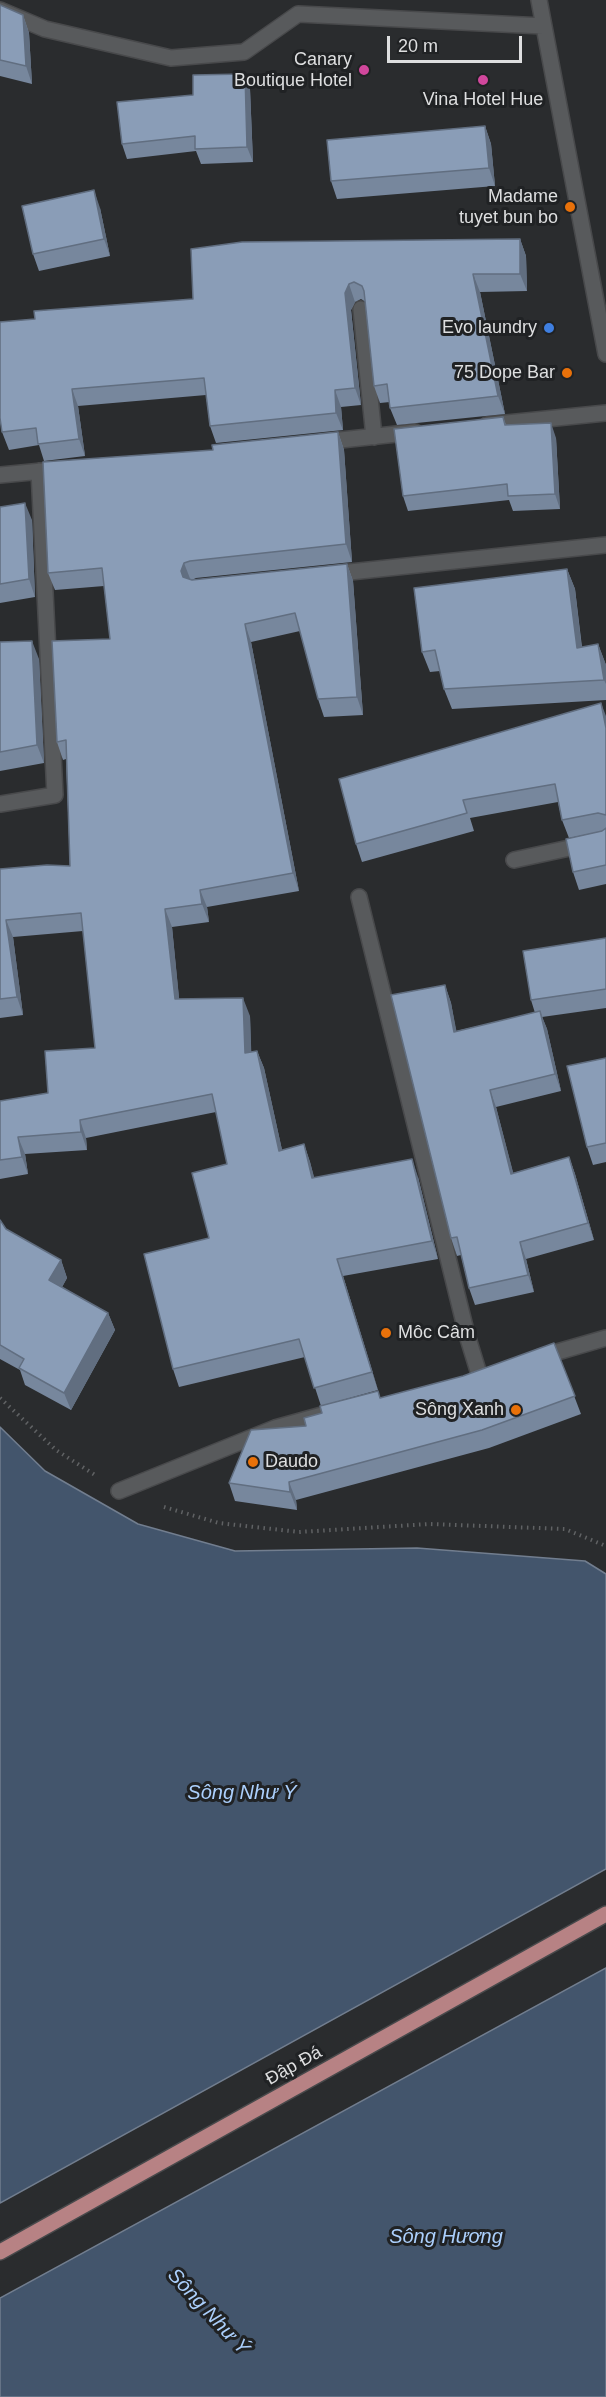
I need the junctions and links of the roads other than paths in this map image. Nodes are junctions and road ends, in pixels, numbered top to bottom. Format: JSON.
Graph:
{"nodes":[{"id":1,"x":539,"y":0,"type":"edge"},
{"id":2,"x":0,"y":10,"type":"edge"},
{"id":3,"x":543,"y":26,"type":"junction"},
{"id":4,"x":361,"y":309,"type":"edge"},
{"id":5,"x":604,"y":332,"type":"edge"},
{"id":6,"x":606,"y":354,"type":"edge"},
{"id":7,"x":606,"y":413,"type":"edge"},
{"id":8,"x":466,"y":427,"type":"edge"},
{"id":9,"x":432,"y":431,"type":"edge"},
{"id":10,"x":374,"y":437,"type":"junction"},
{"id":11,"x":304,"y":444,"type":"edge"},
{"id":12,"x":74,"y":468,"type":"edge"},
{"id":13,"x":39,"y":471,"type":"junction"},
{"id":14,"x":0,"y":475,"type":"edge"},
{"id":15,"x":606,"y":545,"type":"edge"},
{"id":16,"x":314,"y":575,"type":"edge"},
{"id":17,"x":0,"y":804,"type":"edge"},
{"id":18,"x":606,"y":840,"type":"edge"},
{"id":19,"x":514,"y":860,"type":"dead end"},
{"id":20,"x":359,"y":897,"type":"dead end"},
{"id":21,"x":606,"y":1338,"type":"edge"},
{"id":22,"x":525,"y":1361,"type":"edge"},
{"id":23,"x":480,"y":1373,"type":"edge"},
{"id":24,"x":339,"y":1410,"type":"edge"},
{"id":25,"x":119,"y":1491,"type":"road end"},
{"id":26,"x":606,"y":1914,"type":"edge"},
{"id":27,"x":0,"y":2252,"type":"edge"}],
"edges":[{"from":1,"to":3,"type":"street"},
{"from":2,"to":3,"type":"street"},
{"from":3,"to":5,"type":"street"},
{"from":4,"to":10,"type":"street"},
{"from":5,"to":6,"type":"street"},
{"from":7,"to":8,"type":"street"},
{"from":9,"to":10,"type":"street"},
{"from":10,"to":11,"type":"street"},
{"from":12,"to":13,"type":"street"},
{"from":13,"to":14,"type":"street"},
{"from":13,"to":17,"type":"street"},
{"from":15,"to":16,"type":"street"},
{"from":18,"to":19,"type":"street"},
{"from":20,"to":23,"type":"street"},
{"from":21,"to":22,"type":"street"},
{"from":24,"to":25,"type":"street"},
{"from":26,"to":27,"type":"main road","name":"Đập Đá"}]}
